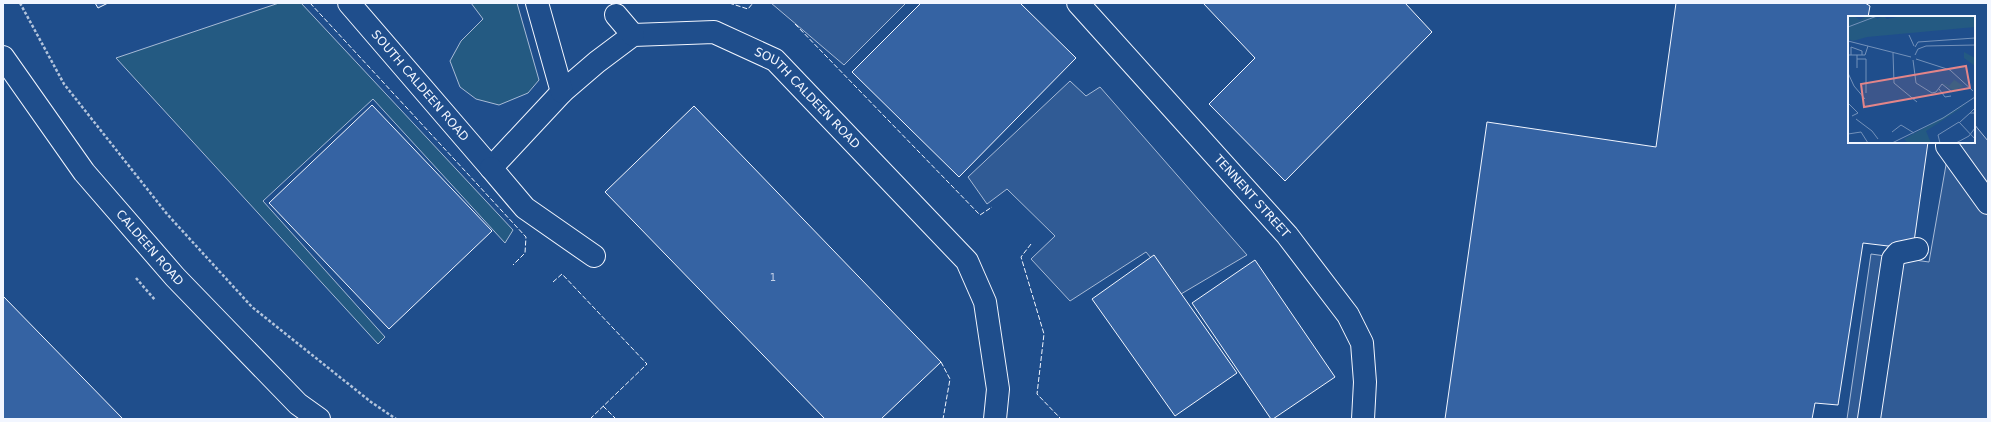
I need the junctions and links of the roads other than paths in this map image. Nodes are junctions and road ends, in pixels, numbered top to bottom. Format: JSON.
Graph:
{"nodes":[{"id":1,"x":349,"y":3,"type":"edge"},
{"id":2,"x":537,"y":3,"type":"edge"},
{"id":3,"x":1078,"y":3,"type":"edge"},
{"id":4,"x":616,"y":15,"type":"dead end"},
{"id":5,"x":633,"y":35,"type":"junction"},
{"id":6,"x":3,"y":57,"type":"edge"},
{"id":7,"x":562,"y":92,"type":"junction"},
{"id":8,"x":1947,"y":146,"type":"dead end"},
{"id":9,"x":491,"y":168,"type":"junction"},
{"id":10,"x":1988,"y":203,"type":"edge"},
{"id":11,"x":1917,"y":249,"type":"dead end"},
{"id":12,"x":594,"y":256,"type":"dead end"},
{"id":13,"x":319,"y":419,"type":"edge"},
{"id":14,"x":995,"y":419,"type":"edge"},
{"id":15,"x":1363,"y":419,"type":"edge"},
{"id":16,"x":1869,"y":419,"type":"edge"}],
"edges":[{"from":1,"to":9,"type":"street","name":"SOUTH CALDEEN ROAD"},
{"from":2,"to":7,"type":"street"},
{"from":3,"to":15,"type":"street","name":"TENNENT STREET"},
{"from":4,"to":5,"type":"street"},
{"from":5,"to":7,"type":"street"},
{"from":5,"to":14,"type":"street","name":"SOUTH CALDEEN ROAD"},
{"from":6,"to":13,"type":"street","name":"CALDEEN ROAD"},
{"from":7,"to":9,"type":"street"},
{"from":8,"to":10,"type":"street"},
{"from":9,"to":12,"type":"street","name":"SOUTH CALDEEN ROAD"},
{"from":11,"to":16,"type":"street"}]}
